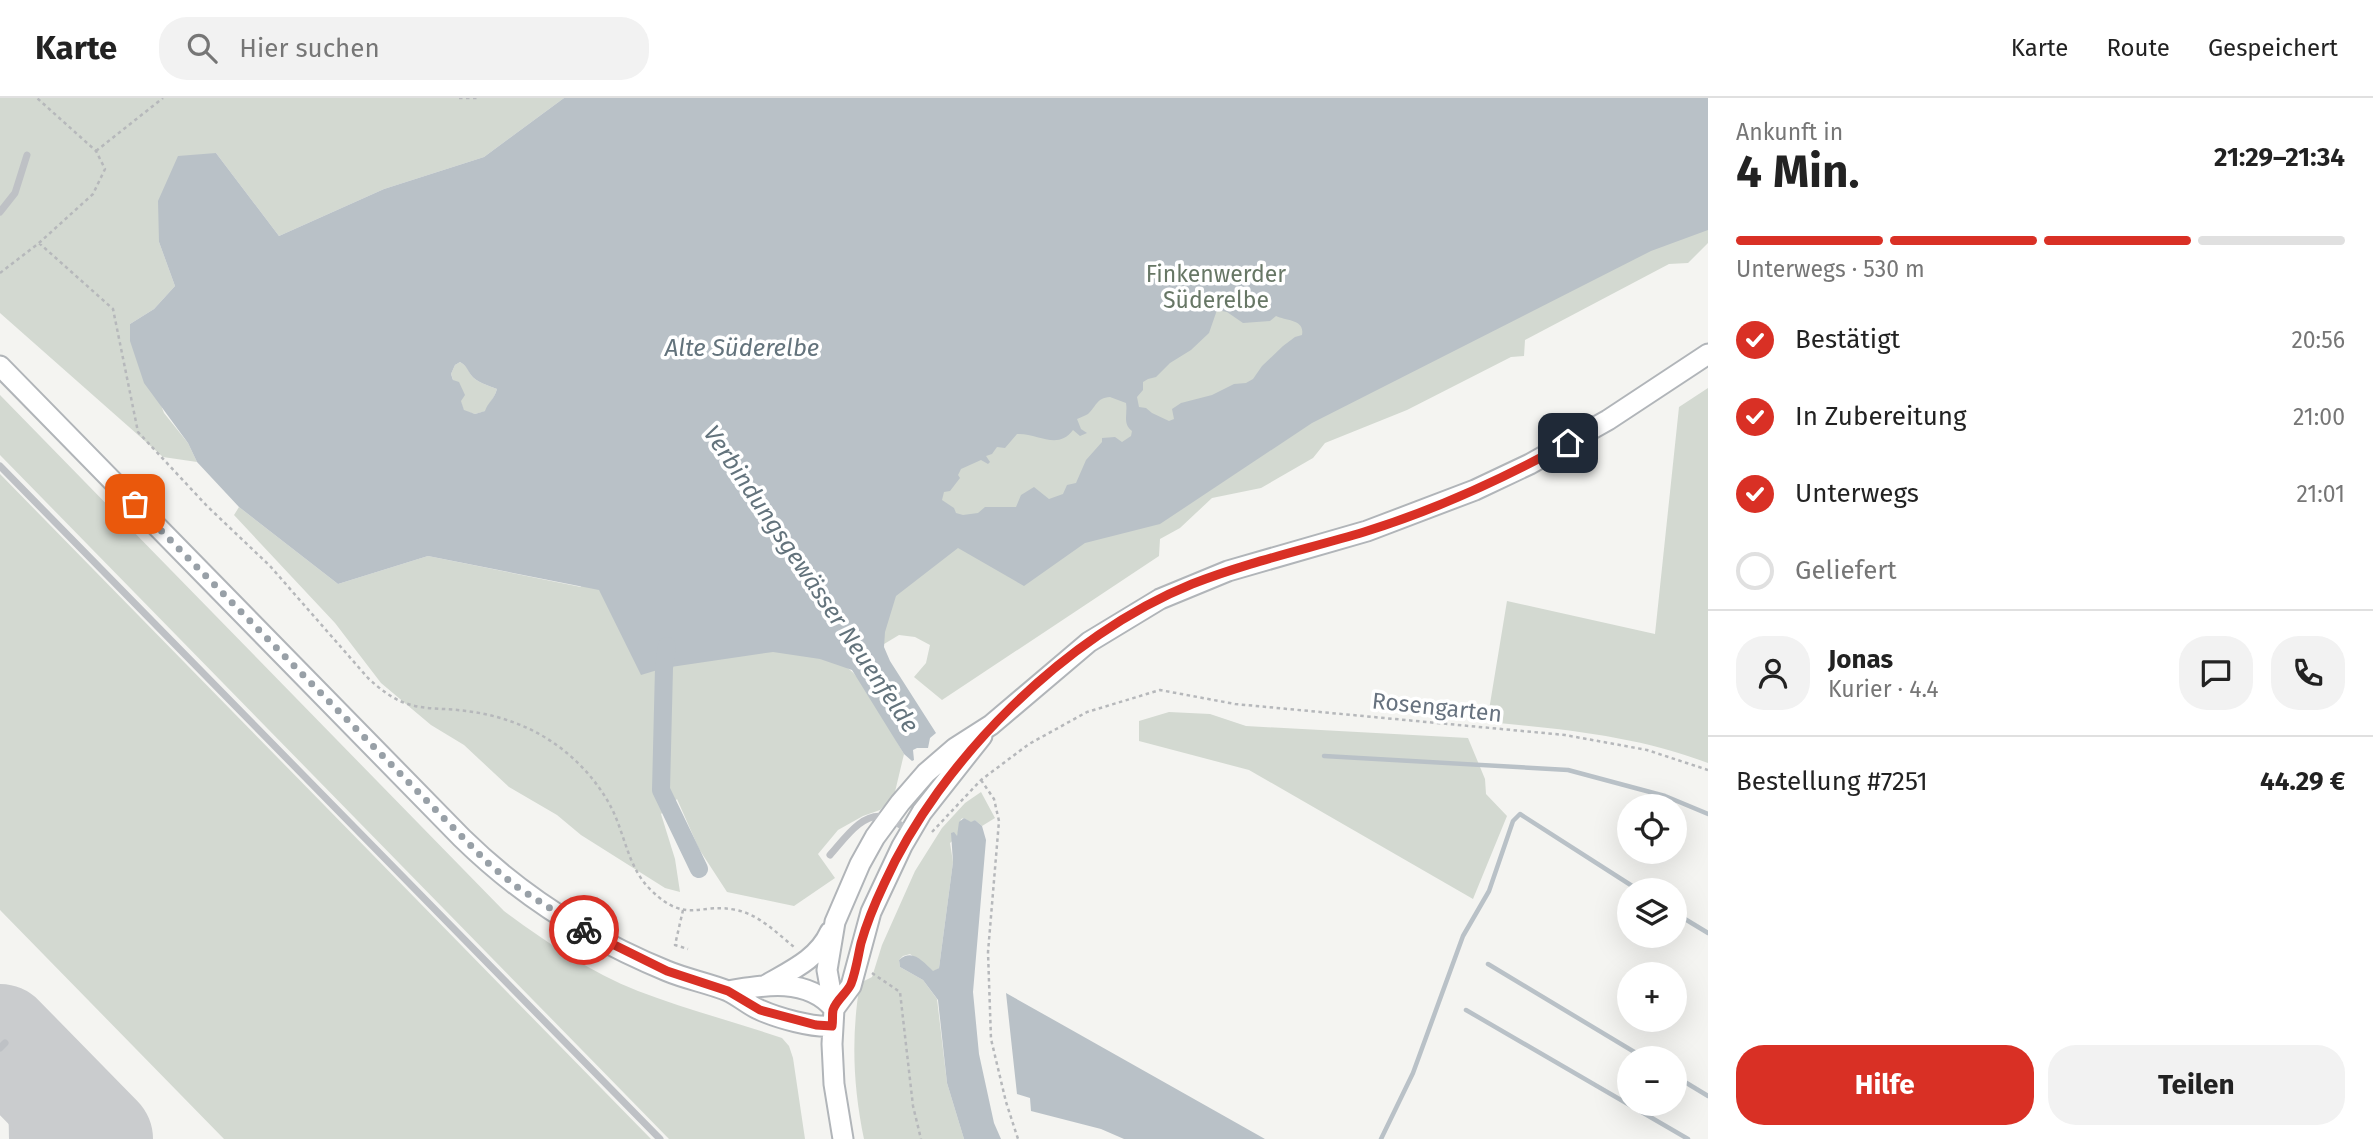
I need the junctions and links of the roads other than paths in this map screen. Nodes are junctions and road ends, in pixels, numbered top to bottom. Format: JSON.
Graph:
{"nodes":[{"id":1,"x":27,"y":155,"type":"dead end"},
{"id":2,"x":0,"y":212,"type":"edge"},
{"id":3,"x":1708,"y":354,"type":"edge"},
{"id":4,"x":0,"y":366,"type":"edge"},
{"id":5,"x":0,"y":466,"type":"edge"},
{"id":6,"x":991,"y":725,"type":"junction"},
{"id":7,"x":888,"y":819,"type":"junction"},
{"id":8,"x":920,"y":834,"type":"junction"},
{"id":9,"x":830,"y":855,"type":"dead end"},
{"id":10,"x":835,"y":922,"type":"junction"},
{"id":11,"x":764,"y":985,"type":"junction"},
{"id":12,"x":728,"y":991,"type":"junction"},
{"id":13,"x":833,"y":1017,"type":"junction"},
{"id":14,"x":660,"y":1139,"type":"edge"},
{"id":15,"x":843,"y":1139,"type":"edge"}],
"edges":[{"from":1,"to":2,"type":"lane"},
{"from":3,"to":6,"type":"main road"},
{"from":4,"to":12,"type":"main road"},
{"from":5,"to":14,"type":"lane"},
{"from":6,"to":7,"type":"main road"},
{"from":6,"to":8,"type":"main road"},
{"from":7,"to":8,"type":"lane"},
{"from":7,"to":9,"type":"lane"},
{"from":7,"to":10,"type":"main road"},
{"from":8,"to":13,"type":"main road"},
{"from":10,"to":11,"type":"main road"},
{"from":10,"to":13,"type":"main road"},
{"from":11,"to":12,"type":"main road"},
{"from":11,"to":13,"type":"main road"},
{"from":12,"to":13,"type":"main road"},
{"from":13,"to":15,"type":"main road"}]}
